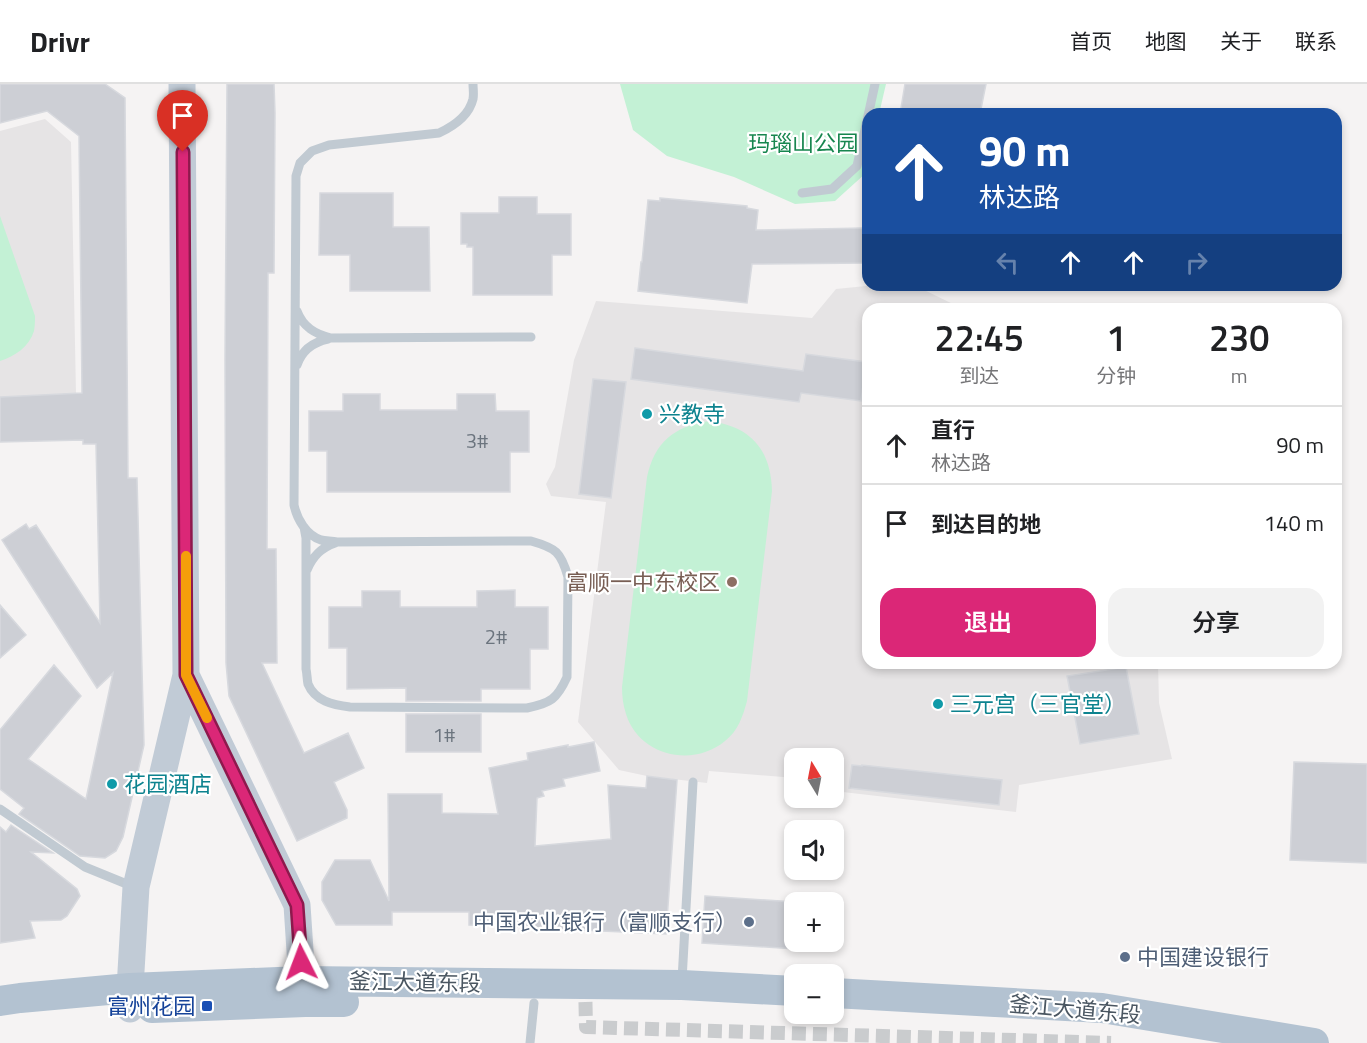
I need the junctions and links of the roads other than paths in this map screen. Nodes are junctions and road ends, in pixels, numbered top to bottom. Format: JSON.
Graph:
{"nodes":[{"id":1,"x":182,"y":84,"type":"edge"},
{"id":2,"x":473,"y":84,"type":"edge"},
{"id":3,"x":875,"y":84,"type":"edge"},
{"id":4,"x":870,"y":108,"type":"edge"},
{"id":5,"x":862,"y":143,"type":"edge"},
{"id":6,"x":802,"y":193,"type":"dead end"},
{"id":7,"x":295,"y":304,"type":"junction"},
{"id":8,"x":331,"y":338,"type":"junction"},
{"id":9,"x":531,"y":338,"type":"dead end"},
{"id":10,"x":295,"y":371,"type":"junction"},
{"id":11,"x":304,"y":527,"type":"junction"},
{"id":12,"x":337,"y":542,"type":"junction"},
{"id":13,"x":306,"y":574,"type":"junction"},
{"id":14,"x":186,"y":675,"type":"junction"},
{"id":15,"x":693,"y":782,"type":"dead end"},
{"id":16,"x":0,"y":809,"type":"edge"},
{"id":17,"x":136,"y":888,"type":"junction"},
{"id":18,"x":302,"y":981,"type":"junction"},
{"id":19,"x":682,"y":985,"type":"junction"},
{"id":20,"x":784,"y":990,"type":"edge"},
{"id":21,"x":844,"y":994,"type":"edge"},
{"id":22,"x":130,"y":998,"type":"junction"},
{"id":23,"x":0,"y":1001,"type":"edge"},
{"id":24,"x":534,"y":1004,"type":"junction"},
{"id":25,"x":784,"y":1007,"type":"edge"},
{"id":26,"x":844,"y":1011,"type":"edge"},
{"id":27,"x":0,"y":1019,"type":"edge"},
{"id":28,"x":530,"y":1043,"type":"edge"},
{"id":29,"x":1199,"y":1043,"type":"edge"},
{"id":30,"x":1314,"y":1043,"type":"edge"}],
"edges":[{"from":1,"to":14,"type":"main road"},
{"from":2,"to":7,"type":"lane"},
{"from":3,"to":4,"type":"lane"},
{"from":5,"to":6,"type":"lane"},
{"from":7,"to":8,"type":"lane"},
{"from":7,"to":10,"type":"lane"},
{"from":8,"to":9,"type":"lane"},
{"from":8,"to":10,"type":"lane"},
{"from":10,"to":11,"type":"lane"},
{"from":11,"to":12,"type":"lane"},
{"from":11,"to":13,"type":"lane"},
{"from":12,"to":13,"type":"lane"},
{"from":12,"to":13,"type":"lane"},
{"from":14,"to":17,"type":"main road"},
{"from":14,"to":18,"type":"main road"},
{"from":15,"to":19,"type":"lane"},
{"from":16,"to":17,"type":"lane"},
{"from":17,"to":22,"type":"main road"},
{"from":18,"to":19,"type":"main road","name":"釜江大道东段"},
{"from":18,"to":22,"type":"main road","name":"釜江大道东段"},
{"from":19,"to":20,"type":"main road","name":"釜江大道东段"},
{"from":21,"to":30,"type":"main road","name":"釜江大道东段"},
{"from":22,"to":23,"type":"main road","name":"釜江大道东段"},
{"from":22,"to":24,"type":"main road","name":"釜江大道东段"},
{"from":22,"to":27,"type":"main road","name":"釜江大道东段"},
{"from":24,"to":25,"type":"main road","name":"釜江大道东段"},
{"from":24,"to":28,"type":"lane"},
{"from":26,"to":29,"type":"main road","name":"釜江大道东段"}]}
